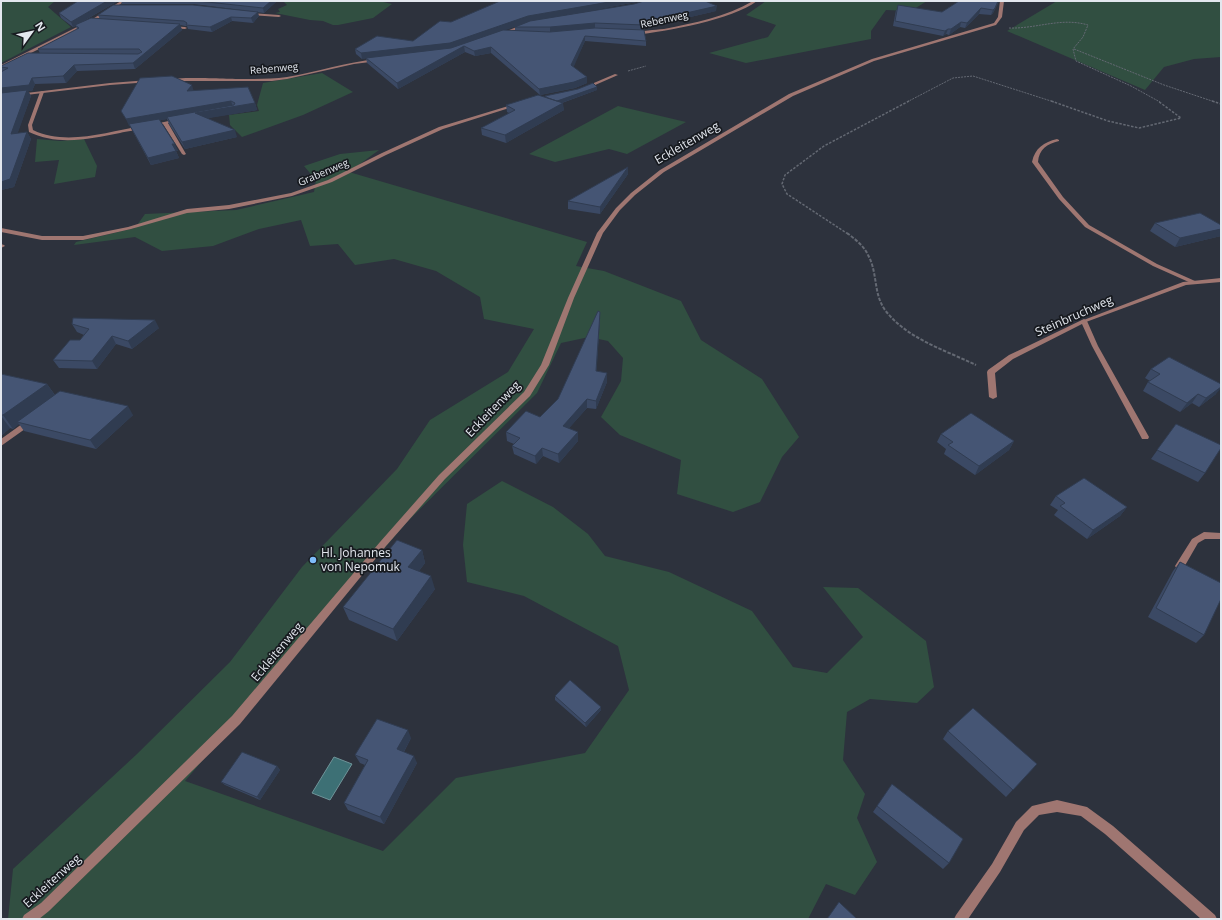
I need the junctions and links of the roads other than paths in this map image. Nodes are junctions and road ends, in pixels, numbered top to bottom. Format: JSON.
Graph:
{"nodes":[{"id":1,"x":123,"y":1,"type":"edge"},
{"id":2,"x":755,"y":1,"type":"edge"},
{"id":3,"x":1002,"y":1,"type":"edge"},
{"id":4,"x":114,"y":7,"type":"junction"},
{"id":5,"x":122,"y":7,"type":"edge"},
{"id":6,"x":247,"y":13,"type":"edge"},
{"id":7,"x":279,"y":16,"type":"dead end"},
{"id":8,"x":92,"y":21,"type":"junction"},
{"id":9,"x":100,"y":22,"type":"edge"},
{"id":10,"x":529,"y":24,"type":"edge"},
{"id":11,"x":162,"y":26,"type":"edge"},
{"id":12,"x":185,"y":28,"type":"edge"},
{"id":13,"x":502,"y":34,"type":"junction"},
{"id":14,"x":513,"y":34,"type":"edge"},
{"id":15,"x":632,"y":34,"type":"edge"},
{"id":16,"x":491,"y":38,"type":"edge"},
{"id":17,"x":23,"y":57,"type":"junction"},
{"id":18,"x":30,"y":57,"type":"edge"},
{"id":19,"x":379,"y":59,"type":"edge"},
{"id":20,"x":1,"y":67,"type":"edge"},
{"id":21,"x":616,"y":75,"type":"road end"},
{"id":22,"x":165,"y":80,"type":"edge"},
{"id":23,"x":152,"y":81,"type":"edge"},
{"id":24,"x":576,"y":90,"type":"edge"},
{"id":25,"x":42,"y":92,"type":"junction"},
{"id":26,"x":1,"y":97,"type":"edge"},
{"id":27,"x":522,"y":103,"type":"edge"},
{"id":28,"x":180,"y":120,"type":"edge"},
{"id":29,"x":165,"y":123,"type":"junction"},
{"id":30,"x":1057,"y":140,"type":"dead end"},
{"id":31,"x":184,"y":154,"type":"dead end"},
{"id":32,"x":1,"y":230,"type":"edge"},
{"id":33,"x":1221,"y":280,"type":"edge"},
{"id":34,"x":1193,"y":282,"type":"junction"},
{"id":35,"x":1084,"y":321,"type":"junction"},
{"id":36,"x":992,"y":397,"type":"dead end"},
{"id":37,"x":37,"y":417,"type":"edge"},
{"id":38,"x":1145,"y":437,"type":"dead end"},
{"id":39,"x":1,"y":443,"type":"edge"},
{"id":40,"x":1221,"y":536,"type":"edge"},
{"id":41,"x":1180,"y":566,"type":"edge"},
{"id":42,"x":28,"y":919,"type":"edge"},
{"id":43,"x":960,"y":919,"type":"edge"},
{"id":44,"x":1211,"y":919,"type":"edge"}],
"edges":[{"from":1,"to":4,"type":"street"},
{"from":2,"to":15,"type":"street","name":"Rebenweg"},
{"from":3,"to":42,"type":"street","name":"Eckleitenweg"},
{"from":4,"to":5,"type":"street"},
{"from":4,"to":8,"type":"street"},
{"from":6,"to":7,"type":"street"},
{"from":8,"to":9,"type":"street"},
{"from":8,"to":17,"type":"street"},
{"from":10,"to":13,"type":"street"},
{"from":11,"to":12,"type":"street"},
{"from":13,"to":14,"type":"street"},
{"from":13,"to":16,"type":"street"},
{"from":17,"to":18,"type":"street"},
{"from":17,"to":20,"type":"street"},
{"from":19,"to":22,"type":"street","name":"Rebenweg"},
{"from":21,"to":24,"type":"street"},
{"from":23,"to":25,"type":"street"},
{"from":25,"to":26,"type":"street"},
{"from":25,"to":29,"type":"street"},
{"from":27,"to":32,"type":"street","name":"Grabenweg"},
{"from":28,"to":29,"type":"street"},
{"from":29,"to":31,"type":"street"},
{"from":30,"to":34,"type":"street","name":"Steinbruchweg"},
{"from":33,"to":34,"type":"street","name":"Steinbruchweg"},
{"from":34,"to":35,"type":"street","name":"Steinbruchweg"},
{"from":35,"to":36,"type":"street","name":"Steinbruchweg"},
{"from":35,"to":38,"type":"street"},
{"from":37,"to":39,"type":"street"},
{"from":40,"to":41,"type":"street"},
{"from":43,"to":44,"type":"street"}]}
